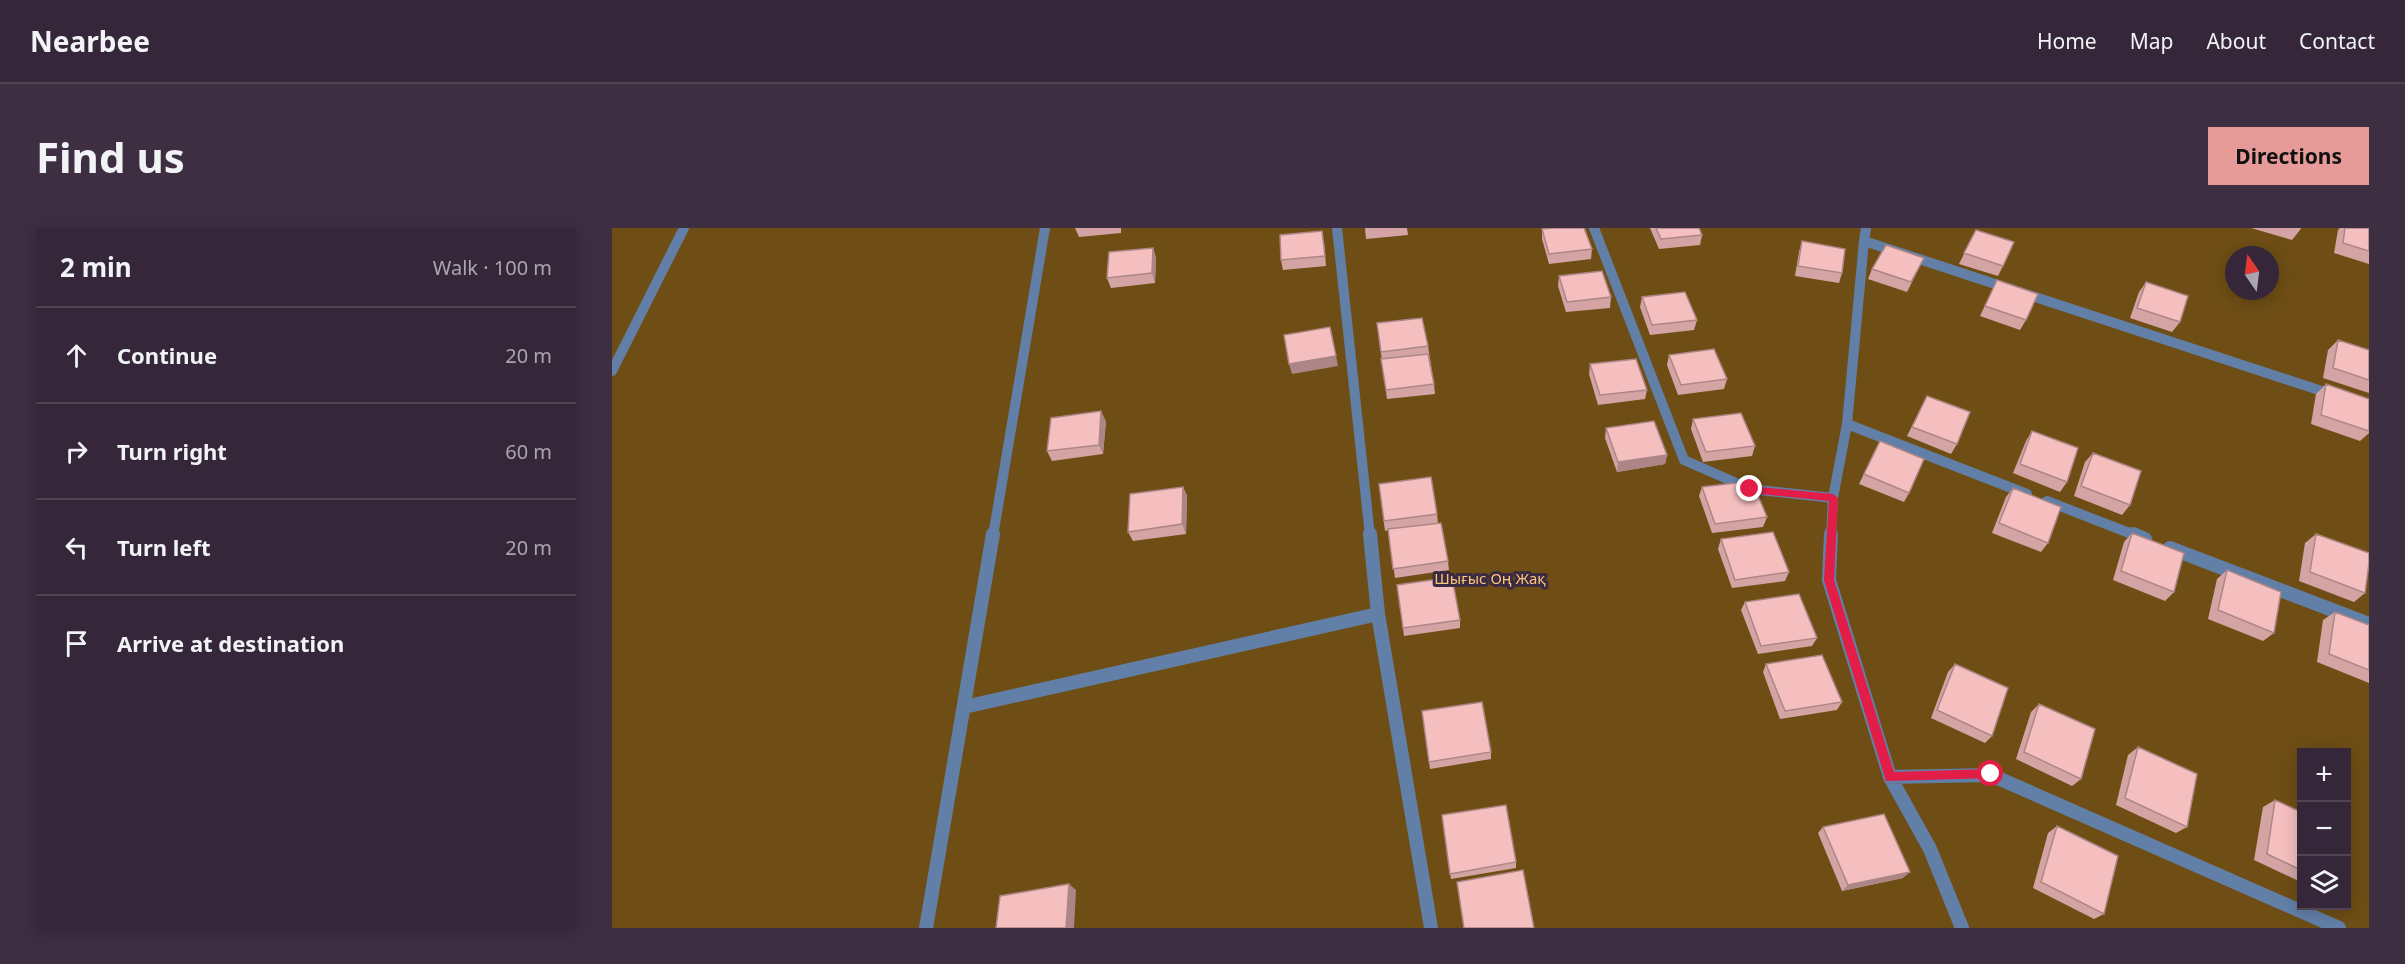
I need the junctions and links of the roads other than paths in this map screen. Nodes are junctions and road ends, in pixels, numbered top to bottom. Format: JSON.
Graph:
{"nodes":[{"id":1,"x":684,"y":228,"type":"edge"},
{"id":2,"x":1045,"y":228,"type":"edge"},
{"id":3,"x":1337,"y":228,"type":"edge"},
{"id":4,"x":1594,"y":228,"type":"edge"},
{"id":5,"x":1866,"y":228,"type":"edge"},
{"id":6,"x":1864,"y":242,"type":"junction"},
{"id":7,"x":612,"y":371,"type":"edge"},
{"id":8,"x":2347,"y":399,"type":"edge"},
{"id":9,"x":1847,"y":424,"type":"junction"},
{"id":10,"x":1833,"y":498,"type":"junction"},
{"id":11,"x":1378,"y":614,"type":"junction"},
{"id":12,"x":2369,"y":624,"type":"edge"},
{"id":13,"x":964,"y":707,"type":"junction"},
{"id":14,"x":1890,"y":777,"type":"junction"},
{"id":15,"x":926,"y":928,"type":"edge"},
{"id":16,"x":1431,"y":928,"type":"edge"},
{"id":17,"x":1962,"y":928,"type":"edge"},
{"id":18,"x":2339,"y":928,"type":"edge"}],
"edges":[{"from":1,"to":7,"type":"street"},
{"from":2,"to":13,"type":"street"},
{"from":3,"to":11,"type":"street"},
{"from":4,"to":10,"type":"street"},
{"from":5,"to":6,"type":"street"},
{"from":6,"to":8,"type":"street"},
{"from":6,"to":9,"type":"street"},
{"from":9,"to":10,"type":"street"},
{"from":9,"to":12,"type":"street"},
{"from":10,"to":14,"type":"street"},
{"from":11,"to":13,"type":"street"},
{"from":11,"to":16,"type":"street"},
{"from":13,"to":15,"type":"street"},
{"from":14,"to":17,"type":"street"},
{"from":14,"to":18,"type":"street"}]}
